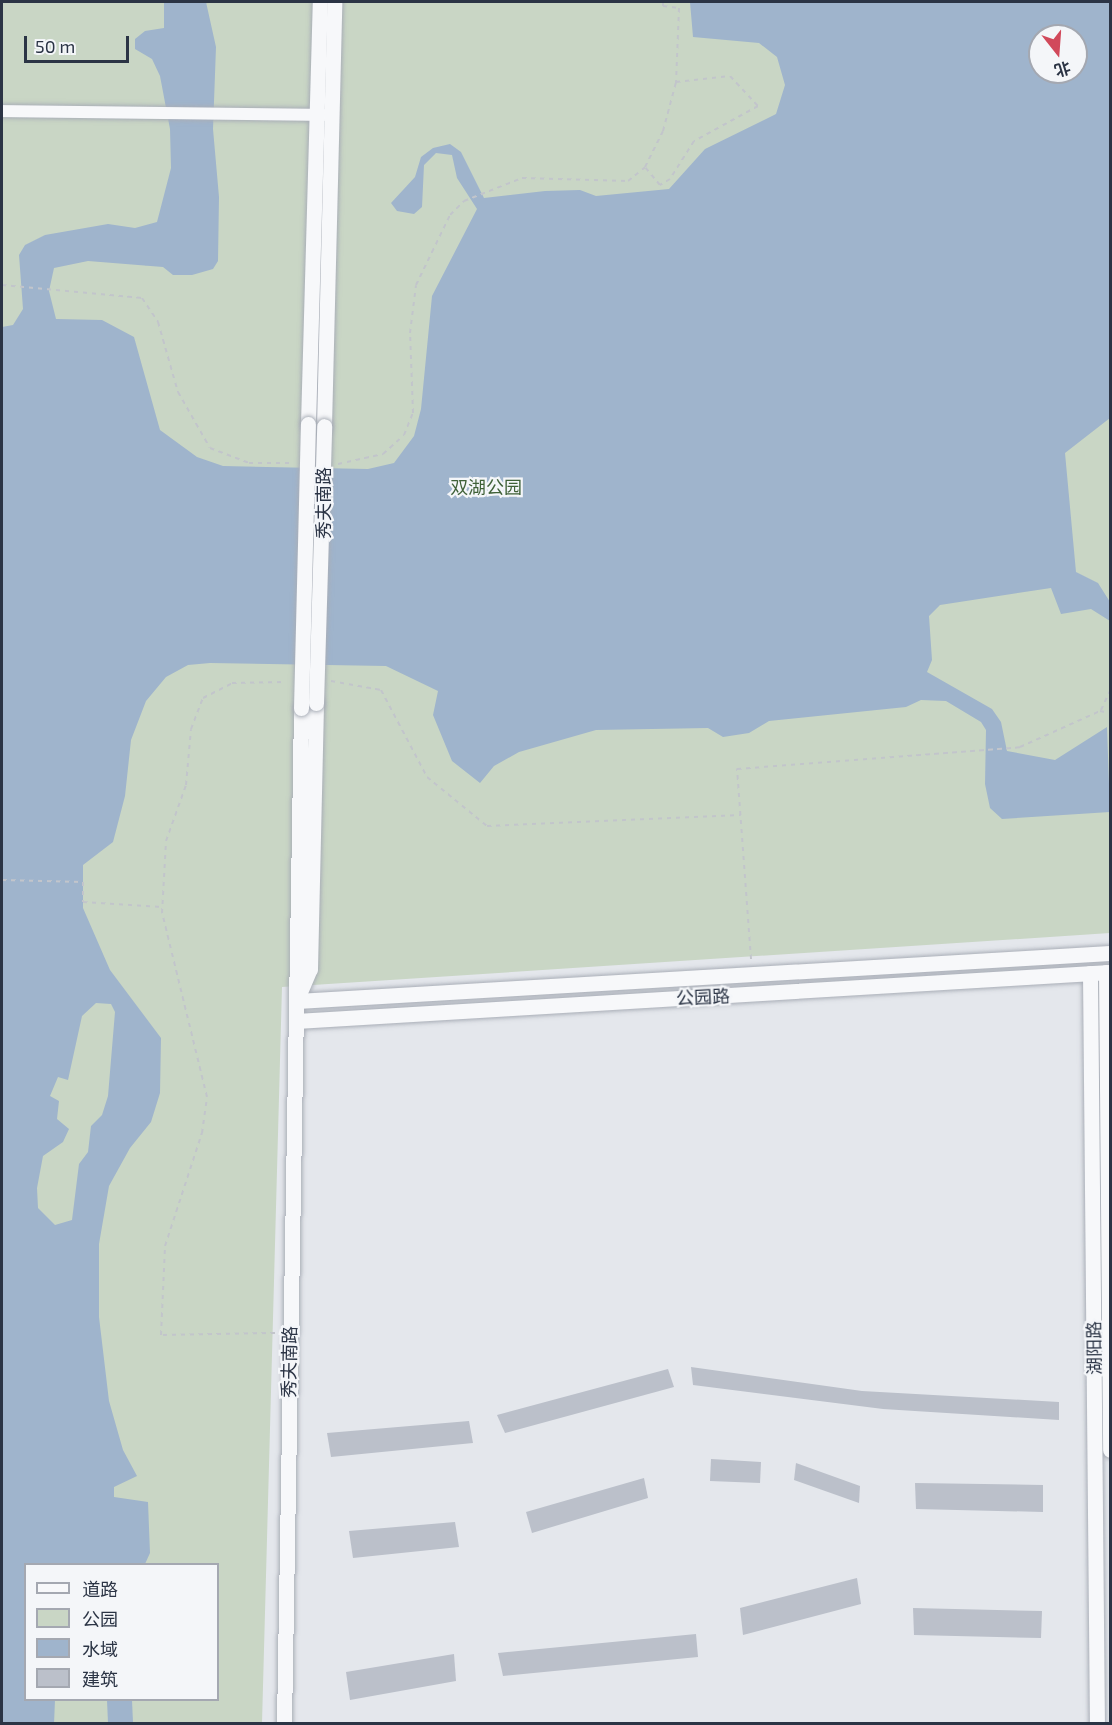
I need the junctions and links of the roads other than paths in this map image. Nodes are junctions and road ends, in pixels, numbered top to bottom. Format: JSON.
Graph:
{"nodes":[{"id":1,"x":320,"y":2,"type":"edge"},
{"id":2,"x":334,"y":2,"type":"edge"},
{"id":3,"x":2,"y":111,"type":"edge"},
{"id":4,"x":325,"y":115,"type":"junction"},
{"id":5,"x":1110,"y":953,"type":"edge"},
{"id":6,"x":1102,"y":973,"type":"edge"},
{"id":7,"x":297,"y":1001,"type":"junction"},
{"id":8,"x":296,"y":1022,"type":"junction"},
{"id":9,"x":1110,"y":1450,"type":"edge"},
{"id":10,"x":284,"y":1724,"type":"edge"},
{"id":11,"x":1097,"y":1724,"type":"edge"}],
"edges":[{"from":1,"to":4,"type":"street","name":"秀夫南路"},
{"from":2,"to":4,"type":"street","name":"秀夫南路"},
{"from":3,"to":4,"type":"street"},
{"from":4,"to":7,"type":"street","name":"秀夫南路","bridge":true},
{"from":5,"to":7,"type":"street","name":"公园路"},
{"from":6,"to":8,"type":"street","name":"公园路"},
{"from":6,"to":9,"type":"street","name":"湖阳路"},
{"from":6,"to":11,"type":"street","name":"湖阳路"},
{"from":7,"to":8,"type":"street","name":"秀夫南路"},
{"from":8,"to":10,"type":"street","name":"秀夫南路"}]}
